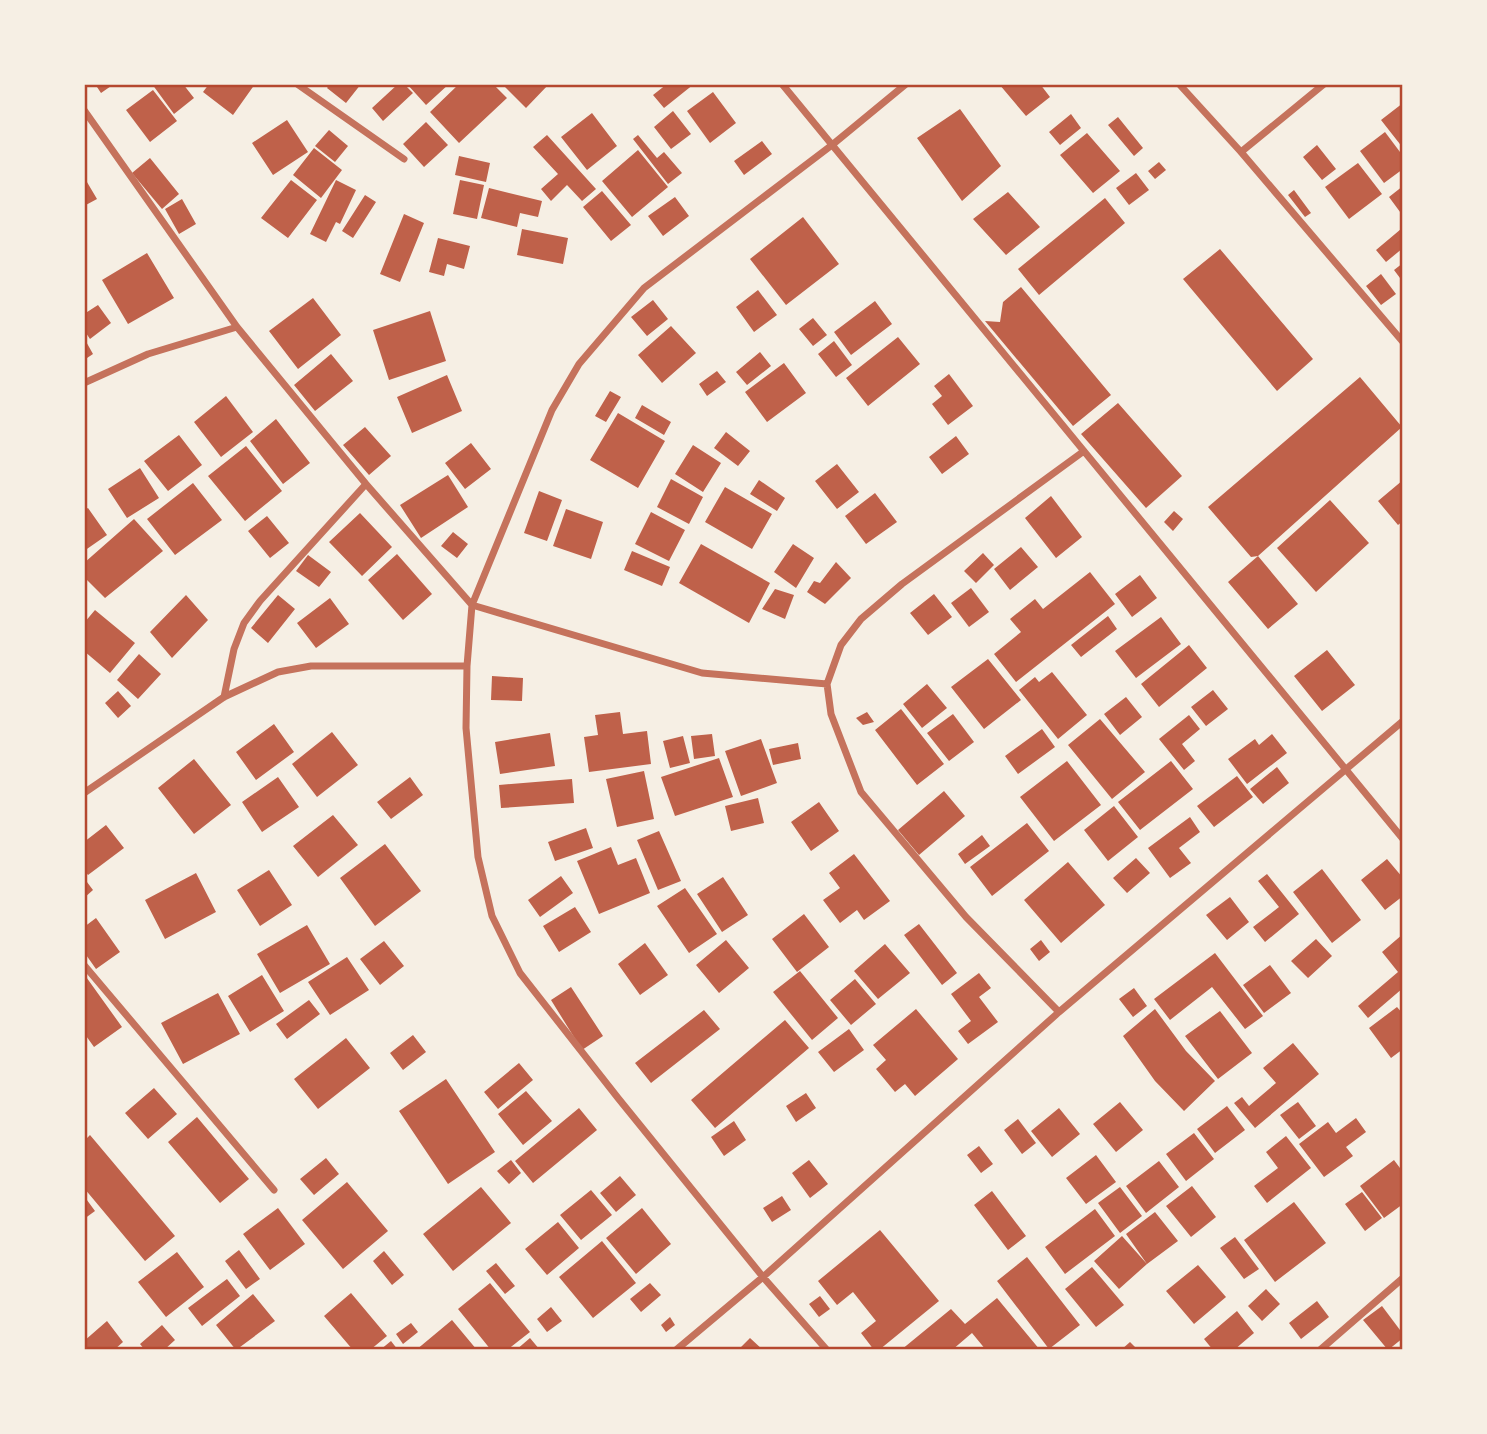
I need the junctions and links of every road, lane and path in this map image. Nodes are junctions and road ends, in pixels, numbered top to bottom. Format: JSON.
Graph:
{"nodes":[{"id":1,"x":298,"y":84,"type":"edge"},
{"id":2,"x":782,"y":84,"type":"edge"},
{"id":3,"x":906,"y":84,"type":"edge"},
{"id":4,"x":1179,"y":84,"type":"edge"},
{"id":5,"x":1324,"y":84,"type":"edge"},
{"id":6,"x":84,"y":110,"type":"edge"},
{"id":7,"x":832,"y":145,"type":"junction"},
{"id":8,"x":1241,"y":152,"type":"junction"},
{"id":9,"x":404,"y":159,"type":"dead end"},
{"id":10,"x":237,"y":327,"type":"junction"},
{"id":11,"x":1403,"y":342,"type":"edge"},
{"id":12,"x":84,"y":383,"type":"edge"},
{"id":13,"x":1084,"y":451,"type":"junction"},
{"id":14,"x":366,"y":484,"type":"junction"},
{"id":15,"x":472,"y":605,"type":"junction"},
{"id":16,"x":467,"y":666,"type":"junction"},
{"id":17,"x":827,"y":684,"type":"junction"},
{"id":18,"x":224,"y":696,"type":"junction"},
{"id":19,"x":1403,"y":721,"type":"edge"},
{"id":20,"x":1347,"y":770,"type":"junction"},
{"id":21,"x":84,"y":793,"type":"edge"},
{"id":22,"x":1403,"y":839,"type":"edge"},
{"id":23,"x":84,"y":965,"type":"edge"},
{"id":24,"x":1059,"y":1013,"type":"junction"},
{"id":25,"x":274,"y":1190,"type":"dead end"},
{"id":26,"x":763,"y":1277,"type":"junction"},
{"id":27,"x":1403,"y":1278,"type":"edge"},
{"id":28,"x":676,"y":1350,"type":"edge"},
{"id":29,"x":827,"y":1350,"type":"edge"},
{"id":30,"x":1320,"y":1350,"type":"edge"}],
"edges":[{"from":1,"to":9,"type":"street"},
{"from":2,"to":7,"type":"street"},
{"from":3,"to":7,"type":"street"},
{"from":4,"to":8,"type":"street"},
{"from":5,"to":8,"type":"street"},
{"from":6,"to":10,"type":"street"},
{"from":7,"to":13,"type":"street"},
{"from":7,"to":15,"type":"street"},
{"from":8,"to":11,"type":"street"},
{"from":10,"to":12,"type":"street"},
{"from":10,"to":14,"type":"street"},
{"from":13,"to":17,"type":"street"},
{"from":13,"to":20,"type":"street"},
{"from":14,"to":15,"type":"street"},
{"from":14,"to":18,"type":"street"},
{"from":15,"to":16,"type":"street"},
{"from":15,"to":17,"type":"street"},
{"from":16,"to":18,"type":"street"},
{"from":16,"to":26,"type":"street"},
{"from":17,"to":24,"type":"street"},
{"from":18,"to":21,"type":"street"},
{"from":19,"to":20,"type":"street"},
{"from":20,"to":22,"type":"street"},
{"from":20,"to":24,"type":"street"},
{"from":23,"to":25,"type":"street"},
{"from":24,"to":26,"type":"street"},
{"from":26,"to":28,"type":"street"},
{"from":26,"to":29,"type":"street"},
{"from":27,"to":30,"type":"street"}]}
